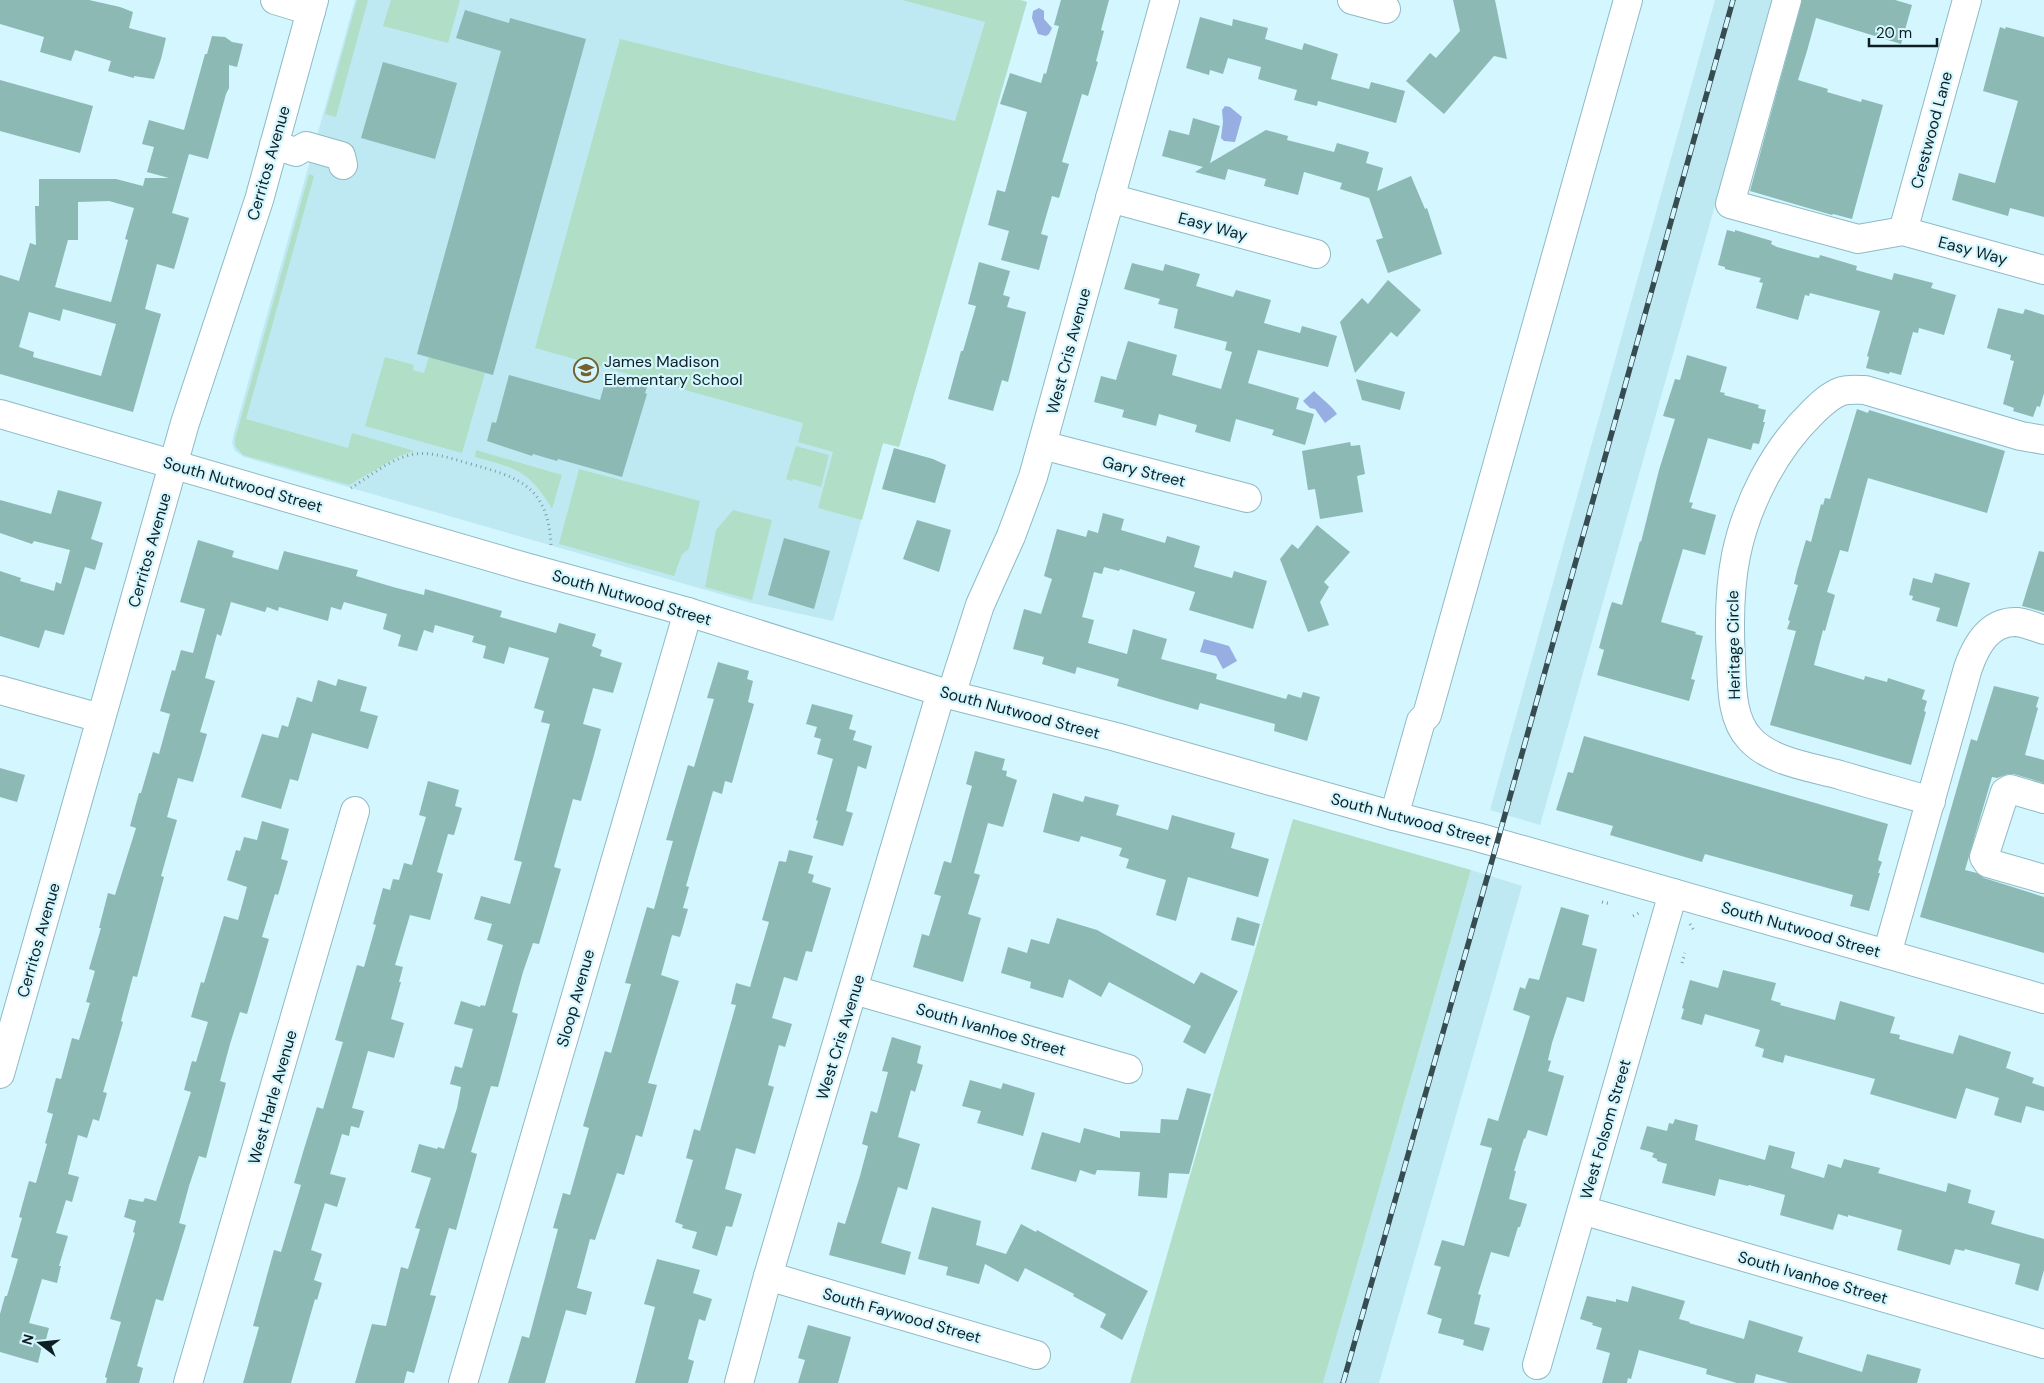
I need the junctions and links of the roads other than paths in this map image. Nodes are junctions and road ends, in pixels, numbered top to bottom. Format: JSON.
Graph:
{"nodes":[{"id":1,"x":275,"y":0,"type":"edge"},
{"id":2,"x":1165,"y":0,"type":"edge"},
{"id":3,"x":1352,"y":0,"type":"edge"},
{"id":4,"x":1628,"y":0,"type":"edge"},
{"id":5,"x":1787,"y":0,"type":"edge"},
{"id":6,"x":1967,"y":0,"type":"edge"},
{"id":7,"x":313,"y":5,"type":"edge"},
{"id":8,"x":1386,"y":9,"type":"dead end"},
{"id":9,"x":285,"y":148,"type":"junction"},
{"id":10,"x":346,"y":166,"type":"dead end"},
{"id":11,"x":1110,"y":198,"type":"junction"},
{"id":12,"x":1903,"y":231,"type":"junction"},
{"id":13,"x":1316,"y":254,"type":"dead end"},
{"id":14,"x":2044,"y":270,"type":"edge"},
{"id":15,"x":0,"y":414,"type":"edge"},
{"id":16,"x":2044,"y":440,"type":"edge"},
{"id":17,"x":1042,"y":445,"type":"junction"},
{"id":18,"x":173,"y":465,"type":"junction"},
{"id":19,"x":1247,"y":498,"type":"dead end"},
{"id":20,"x":688,"y":612,"type":"junction"},
{"id":21,"x":2044,"y":630,"type":"edge"},
{"id":22,"x":0,"y":690,"type":"edge"},
{"id":23,"x":946,"y":693,"type":"junction"},
{"id":24,"x":100,"y":718,"type":"junction"},
{"id":25,"x":2044,"y":799,"type":"edge"},
{"id":26,"x":1931,"y":801,"type":"junction"},
{"id":27,"x":355,"y":812,"type":"dead end"},
{"id":28,"x":1394,"y":816,"type":"junction"},
{"id":29,"x":2044,"y":879,"type":"edge"},
{"id":30,"x":1673,"y":892,"type":"junction"},
{"id":31,"x":1887,"y":954,"type":"junction"},
{"id":32,"x":854,"y":990,"type":"junction"},
{"id":33,"x":2044,"y":999,"type":"edge"},
{"id":34,"x":1128,"y":1069,"type":"dead end"},
{"id":35,"x":0,"y":1074,"type":"edge"},
{"id":36,"x":1582,"y":1210,"type":"junction"},
{"id":37,"x":768,"y":1276,"type":"junction"},
{"id":38,"x":2044,"y":1344,"type":"edge"},
{"id":39,"x":1036,"y":1354,"type":"dead end"},
{"id":40,"x":1537,"y":1365,"type":"dead end"},
{"id":41,"x":188,"y":1383,"type":"edge"},
{"id":42,"x":463,"y":1383,"type":"edge"},
{"id":43,"x":739,"y":1383,"type":"edge"}],
"edges":[{"from":1,"to":7,"type":"street"},
{"from":2,"to":11,"type":"street","name":"West Cris Avenue"},
{"from":3,"to":8,"type":"street"},
{"from":4,"to":28,"type":"street"},
{"from":5,"to":12,"type":"street"},
{"from":6,"to":12,"type":"street","name":"Crestwood Lane"},
{"from":7,"to":9,"type":"street","name":"Cerritos Avenue"},
{"from":9,"to":10,"type":"street"},
{"from":9,"to":18,"type":"street","name":"Cerritos Avenue"},
{"from":11,"to":13,"type":"street","name":"Easy Way"},
{"from":11,"to":17,"type":"street","name":"West Cris Avenue"},
{"from":12,"to":14,"type":"street","name":"Easy Way"},
{"from":15,"to":18,"type":"street","name":"South Nutwood Street"},
{"from":16,"to":26,"type":"street","name":"Heritage Circle"},
{"from":17,"to":19,"type":"street","name":"Gary Street"},
{"from":17,"to":23,"type":"street","name":"West Cris Avenue"},
{"from":18,"to":20,"type":"street","name":"South Nutwood Street"},
{"from":18,"to":24,"type":"street","name":"Cerritos Avenue"},
{"from":20,"to":23,"type":"street","name":"South Nutwood Street"},
{"from":20,"to":42,"type":"street","name":"Sloop Avenue"},
{"from":21,"to":26,"type":"street"},
{"from":22,"to":24,"type":"street"},
{"from":23,"to":28,"type":"street","name":"South Nutwood Street"},
{"from":23,"to":32,"type":"street","name":"West Cris Avenue"},
{"from":24,"to":35,"type":"street","name":"Cerritos Avenue"},
{"from":25,"to":29,"type":"street"},
{"from":26,"to":31,"type":"street"},
{"from":27,"to":41,"type":"street","name":"West Harle Avenue"},
{"from":28,"to":30,"type":"street","name":"South Nutwood Street"},
{"from":30,"to":31,"type":"street","name":"South Nutwood Street"},
{"from":30,"to":36,"type":"street","name":"West Folsom Street"},
{"from":31,"to":33,"type":"street","name":"South Nutwood Street"},
{"from":32,"to":34,"type":"street","name":"South Ivanhoe Street"},
{"from":32,"to":37,"type":"street","name":"West Cris Avenue"},
{"from":36,"to":38,"type":"street","name":"South Ivanhoe Street"},
{"from":36,"to":40,"type":"street","name":"West Folsom Street"},
{"from":37,"to":39,"type":"street","name":"South Faywood Street"},
{"from":37,"to":43,"type":"street","name":"West Cris Avenue"}]}
